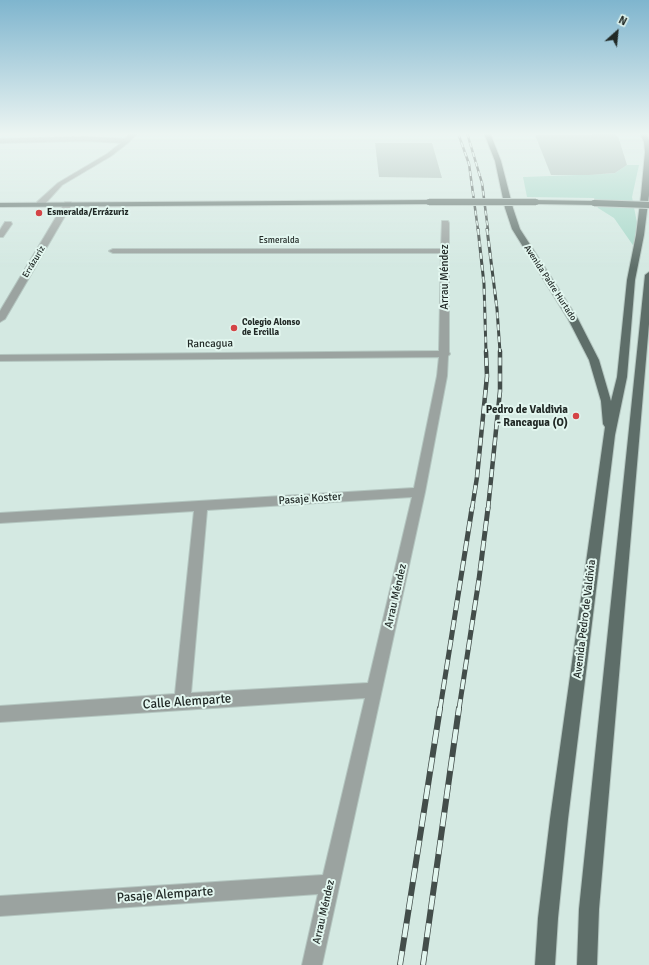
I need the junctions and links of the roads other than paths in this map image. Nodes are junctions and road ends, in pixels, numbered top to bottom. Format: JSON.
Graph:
{"nodes":[{"id":1,"x":70,"y":178,"type":"edge"},
{"id":2,"x":502,"y":178,"type":"edge"},
{"id":3,"x":646,"y":178,"type":"edge"},
{"id":4,"x":40,"y":204,"type":"junction"},
{"id":5,"x":68,"y":204,"type":"junction"},
{"id":6,"x":1,"y":205,"type":"edge"},
{"id":7,"x":649,"y":205,"type":"edge"},
{"id":8,"x":445,"y":223,"type":"dead end"},
{"id":9,"x":8,"y":224,"type":"dead end"},
{"id":10,"x":0,"y":235,"type":"edge"},
{"id":11,"x":113,"y":251,"type":"dead end"},
{"id":12,"x":445,"y":251,"type":"junction"},
{"id":13,"x":649,"y":275,"type":"edge"},
{"id":14,"x":0,"y":319,"type":"edge"},
{"id":15,"x":445,"y":354,"type":"junction"},
{"id":16,"x":1,"y":359,"type":"edge"},
{"id":17,"x":609,"y":435,"type":"junction"},
{"id":18,"x":419,"y":492,"type":"junction"},
{"id":19,"x":201,"y":506,"type":"junction"},
{"id":20,"x":0,"y":518,"type":"edge"},
{"id":21,"x":374,"y":690,"type":"junction"},
{"id":22,"x":182,"y":702,"type":"junction"},
{"id":23,"x":0,"y":714,"type":"edge"},
{"id":24,"x":330,"y":884,"type":"junction"},
{"id":25,"x":0,"y":906,"type":"edge"},
{"id":26,"x":312,"y":965,"type":"edge"},
{"id":27,"x":545,"y":965,"type":"edge"},
{"id":28,"x":587,"y":965,"type":"edge"}],
"edges":[{"from":1,"to":4,"type":"street"},
{"from":2,"to":17,"type":"main road","name":"Avenida Padre Hurtado"},
{"from":3,"to":17,"type":"main road","name":"Avenida Pedro de Valdivia"},
{"from":4,"to":5,"type":"main road"},
{"from":4,"to":6,"type":"main road"},
{"from":5,"to":7,"type":"main road","bridge":true},
{"from":5,"to":14,"type":"street","name":"Errázuriz"},
{"from":8,"to":12,"type":"street","name":"Arrau Méndez"},
{"from":9,"to":10,"type":"street"},
{"from":11,"to":12,"type":"street","name":"Esmeralda"},
{"from":12,"to":15,"type":"street","name":"Arrau Méndez"},
{"from":13,"to":28,"type":"main road"},
{"from":15,"to":16,"type":"street","name":"Rancagua"},
{"from":15,"to":18,"type":"street","name":"Arrau Méndez"},
{"from":17,"to":27,"type":"main road","name":"Avenida Pedro de Valdivia"},
{"from":18,"to":19,"type":"street","name":"Pasaje Koster"},
{"from":18,"to":21,"type":"street","name":"Arrau Méndez"},
{"from":19,"to":20,"type":"street","name":"Pasaje Koster"},
{"from":19,"to":22,"type":"street"},
{"from":21,"to":22,"type":"street","name":"Calle Alemparte"},
{"from":21,"to":24,"type":"street","name":"Arrau Méndez"},
{"from":22,"to":23,"type":"street","name":"Calle Alemparte"},
{"from":24,"to":25,"type":"street","name":"Pasaje Alemparte"},
{"from":24,"to":26,"type":"street","name":"Arrau Méndez"}]}
